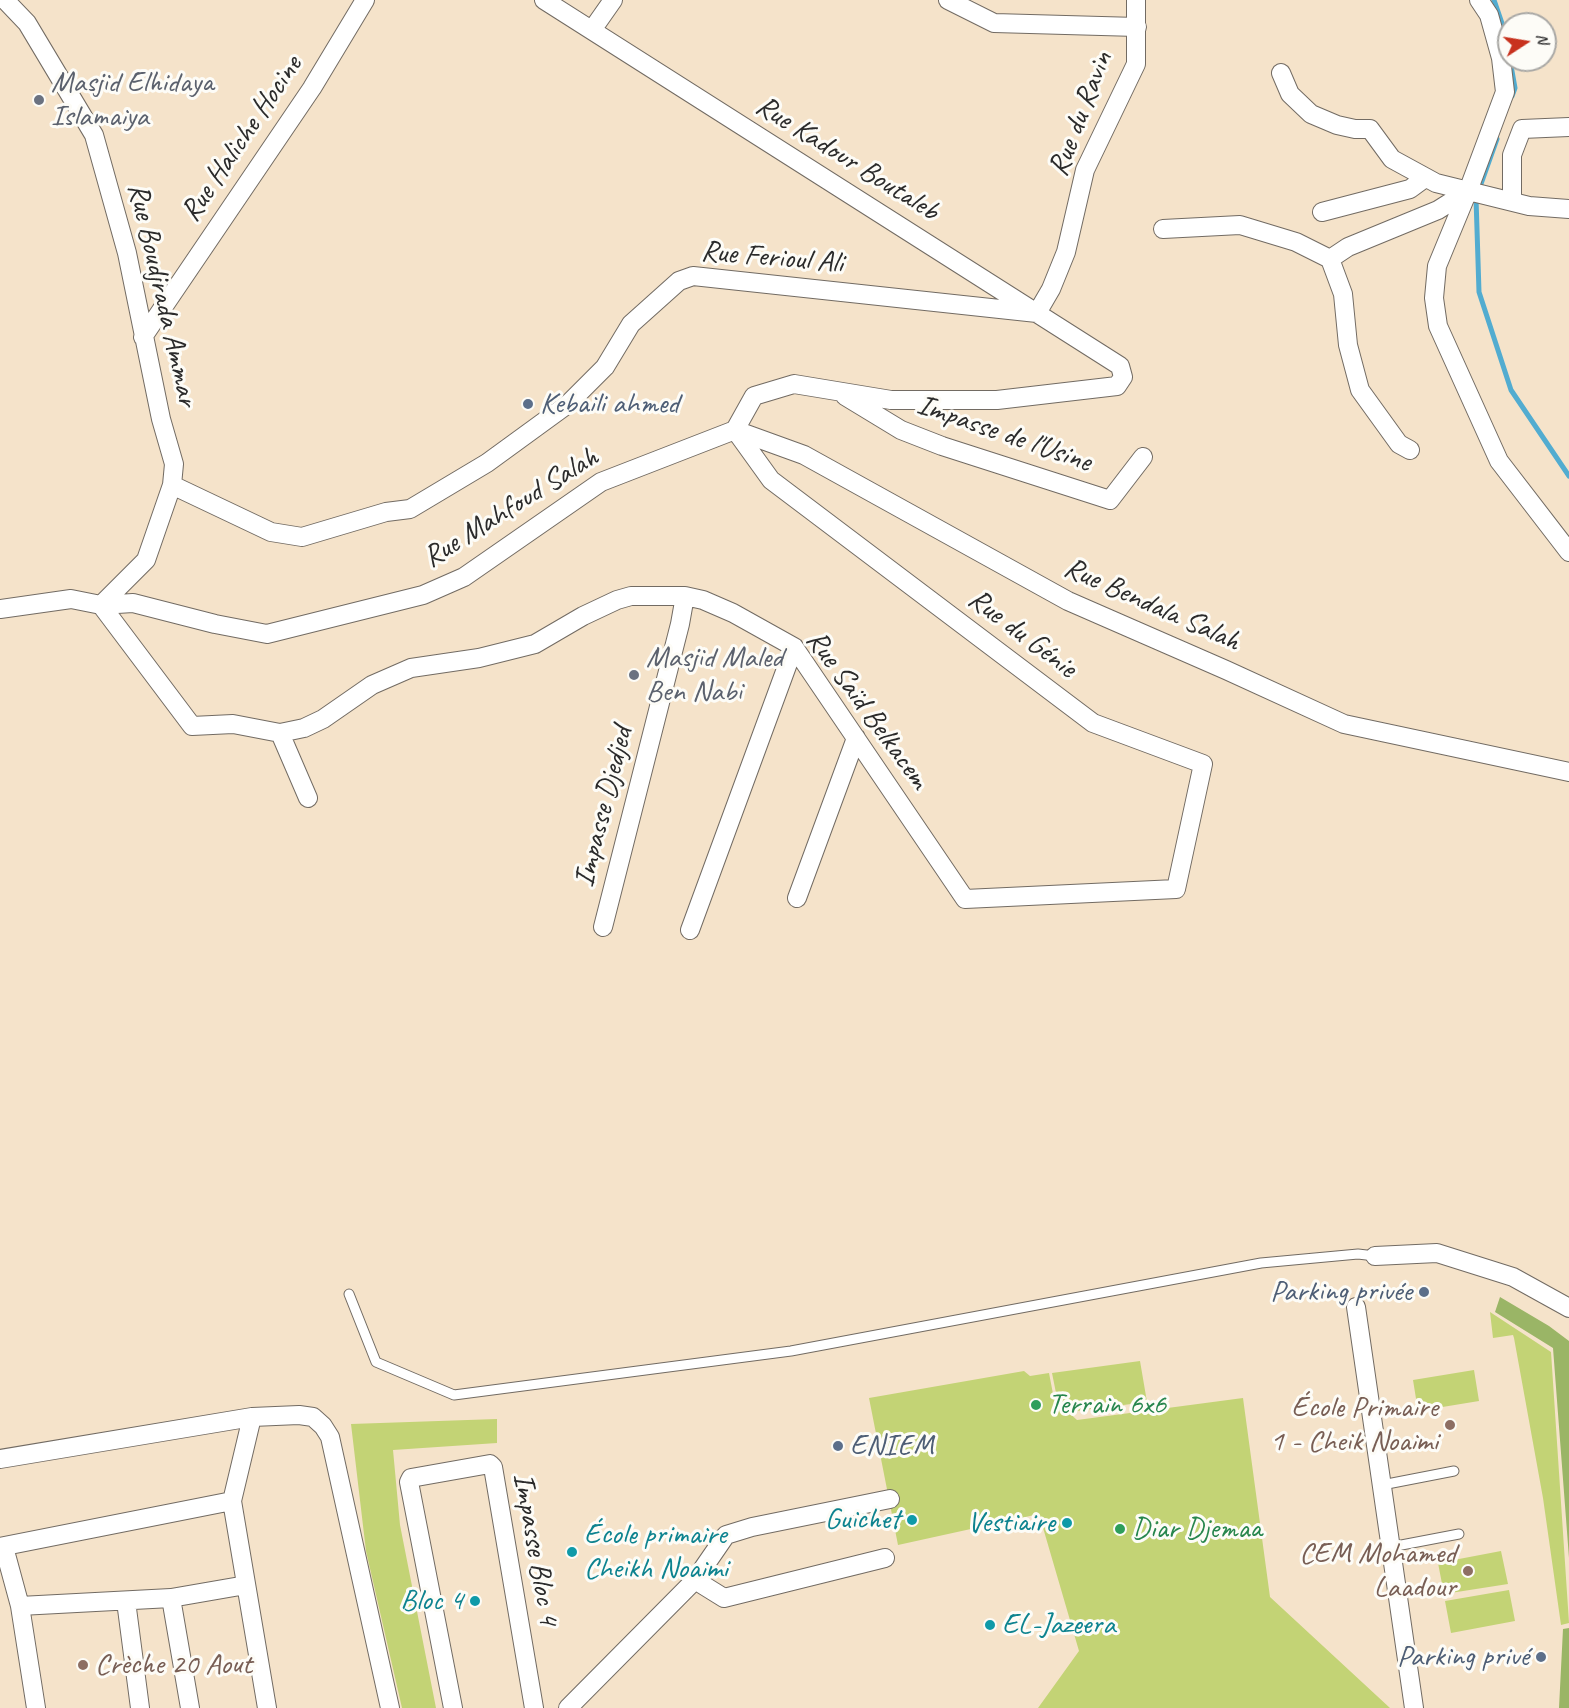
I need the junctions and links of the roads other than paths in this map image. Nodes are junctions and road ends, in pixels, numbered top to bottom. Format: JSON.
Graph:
{"nodes":[{"id":1,"x":5,"y":0,"type":"edge"},
{"id":2,"x":365,"y":0,"type":"edge"},
{"id":3,"x":544,"y":0,"type":"edge"},
{"id":4,"x":613,"y":0,"type":"edge"},
{"id":5,"x":948,"y":0,"type":"edge"},
{"id":6,"x":1136,"y":0,"type":"edge"},
{"id":7,"x":1479,"y":0,"type":"edge"},
{"id":8,"x":1137,"y":27,"type":"junction"},
{"id":9,"x":592,"y":30,"type":"junction"},
{"id":10,"x":1281,"y":73,"type":"dead end"},
{"id":11,"x":1569,"y":127,"type":"edge"},
{"id":12,"x":1425,"y":178,"type":"junction"},
{"id":13,"x":1468,"y":191,"type":"junction"},
{"id":14,"x":1512,"y":202,"type":"junction"},
{"id":15,"x":1569,"y":209,"type":"edge"},
{"id":16,"x":1322,"y":212,"type":"dead end"},
{"id":17,"x":1163,"y":229,"type":"dead end"},
{"id":18,"x":1330,"y":259,"type":"junction"},
{"id":19,"x":1037,"y":313,"type":"junction"},
{"id":20,"x":143,"y":337,"type":"junction"},
{"id":21,"x":834,"y":390,"type":"junction"},
{"id":22,"x":735,"y":430,"type":"junction"},
{"id":23,"x":1410,"y":450,"type":"dead end"},
{"id":24,"x":1143,"y":457,"type":"dead end"},
{"id":25,"x":172,"y":485,"type":"junction"},
{"id":26,"x":1569,"y":552,"type":"edge"},
{"id":27,"x":686,"y":596,"type":"junction"},
{"id":28,"x":101,"y":605,"type":"junction"},
{"id":29,"x":0,"y":609,"type":"edge"},
{"id":30,"x":794,"y":647,"type":"junction"},
{"id":31,"x":280,"y":734,"type":"junction"},
{"id":32,"x":856,"y":738,"type":"junction"},
{"id":33,"x":1569,"y":772,"type":"edge"},
{"id":34,"x":308,"y":798,"type":"dead end"},
{"id":35,"x":1176,"y":889,"type":"joint"},
{"id":36,"x":797,"y":898,"type":"dead end"},
{"id":37,"x":603,"y":927,"type":"dead end"},
{"id":38,"x":690,"y":930,"type":"dead end"},
{"id":39,"x":1375,"y":1256,"type":"joint"},
{"id":40,"x":349,"y":1294,"type":"dead end"},
{"id":41,"x":1356,"y":1307,"type":"dead end"},
{"id":42,"x":1569,"y":1308,"type":"edge"},
{"id":43,"x":252,"y":1417,"type":"junction"},
{"id":44,"x":0,"y":1459,"type":"edge"},
{"id":45,"x":1454,"y":1472,"type":"dead end"},
{"id":46,"x":1382,"y":1485,"type":"junction"},
{"id":47,"x":890,"y":1499,"type":"dead end"},
{"id":48,"x":232,"y":1502,"type":"junction"},
{"id":49,"x":1459,"y":1534,"type":"dead end"},
{"id":50,"x":2,"y":1547,"type":"edge"},
{"id":51,"x":1391,"y":1547,"type":"junction"},
{"id":52,"x":885,"y":1558,"type":"dead end"},
{"id":53,"x":695,"y":1580,"type":"junction"},
{"id":54,"x":246,"y":1585,"type":"junction"},
{"id":55,"x":171,"y":1598,"type":"junction"},
{"id":56,"x":126,"y":1601,"type":"junction"},
{"id":57,"x":20,"y":1606,"type":"junction"},
{"id":58,"x":36,"y":1708,"type":"edge"},
{"id":59,"x":140,"y":1708,"type":"edge"},
{"id":60,"x":190,"y":1708,"type":"edge"},
{"id":61,"x":267,"y":1708,"type":"edge"},
{"id":62,"x":390,"y":1708,"type":"edge"},
{"id":63,"x":453,"y":1708,"type":"edge"},
{"id":64,"x":534,"y":1708,"type":"edge"},
{"id":65,"x":568,"y":1708,"type":"edge"},
{"id":66,"x":1414,"y":1708,"type":"edge"}],
"edges":[{"from":1,"to":20,"type":"street","name":"Rue Boudjrada Ammar"},
{"from":2,"to":20,"type":"street","name":"Rue Haliche Hocine"},
{"from":3,"to":9,"type":"street","name":"Rue Kadour Boutaleb"},
{"from":4,"to":9,"type":"street"},
{"from":5,"to":8,"type":"street"},
{"from":6,"to":8,"type":"street","name":"Rue du Ravin"},
{"from":7,"to":13,"type":"street"},
{"from":8,"to":19,"type":"street","name":"Rue du Ravin"},
{"from":9,"to":19,"type":"street","name":"Rue Kadour Boutaleb"},
{"from":10,"to":12,"type":"street"},
{"from":11,"to":14,"type":"street"},
{"from":12,"to":13,"type":"street"},
{"from":12,"to":16,"type":"street"},
{"from":13,"to":14,"type":"street"},
{"from":13,"to":18,"type":"street"},
{"from":13,"to":26,"type":"street"},
{"from":14,"to":15,"type":"street"},
{"from":17,"to":18,"type":"street"},
{"from":18,"to":23,"type":"street"},
{"from":19,"to":21,"type":"street","name":"Rue Kadour Boutaleb"},
{"from":19,"to":25,"type":"street","name":"Rue Ferioul Ali"},
{"from":20,"to":25,"type":"street","name":"Rue Boudjrada Ammar"},
{"from":21,"to":22,"type":"street"},
{"from":21,"to":24,"type":"street","name":"Impasse de l'Usine"},
{"from":22,"to":28,"type":"street","name":"Rue Mahfoud Salah"},
{"from":22,"to":33,"type":"street","name":"Rue Bendala Salah"},
{"from":22,"to":35,"type":"street","name":"Rue du Génie"},
{"from":25,"to":28,"type":"street","name":"Rue Boudjrada Ammar"},
{"from":27,"to":30,"type":"street","name":"Rue Saïd Belkacem"},
{"from":27,"to":31,"type":"street","name":"Rue Saïd Belkacem"},
{"from":27,"to":37,"type":"street","name":"Impasse Djedjed"},
{"from":28,"to":29,"type":"street","name":"Rue Mahfoud Salah"},
{"from":28,"to":31,"type":"street","name":"Rue Saïd Belkacem"},
{"from":30,"to":32,"type":"street","name":"Rue Saïd Belkacem"},
{"from":30,"to":38,"type":"street"},
{"from":31,"to":34,"type":"street"},
{"from":32,"to":35,"type":"street","name":"Rue Saïd Belkacem"},
{"from":32,"to":36,"type":"street"},
{"from":39,"to":40,"type":"lane"},
{"from":39,"to":42,"type":"street"},
{"from":41,"to":46,"type":"street"},
{"from":43,"to":44,"type":"street"},
{"from":43,"to":48,"type":"street"},
{"from":43,"to":62,"type":"street"},
{"from":45,"to":46,"type":"lane"},
{"from":46,"to":51,"type":"street"},
{"from":47,"to":53,"type":"street"},
{"from":48,"to":50,"type":"street"},
{"from":48,"to":54,"type":"street"},
{"from":49,"to":51,"type":"lane"},
{"from":50,"to":57,"type":"street"},
{"from":51,"to":66,"type":"street"},
{"from":52,"to":53,"type":"street"},
{"from":53,"to":65,"type":"street"},
{"from":54,"to":55,"type":"street"},
{"from":54,"to":61,"type":"street"},
{"from":55,"to":56,"type":"street"},
{"from":55,"to":60,"type":"street"},
{"from":56,"to":57,"type":"street"},
{"from":56,"to":59,"type":"street"},
{"from":57,"to":58,"type":"street"},
{"from":63,"to":64,"type":"street","name":"Impasse Bloc 4"}]}
